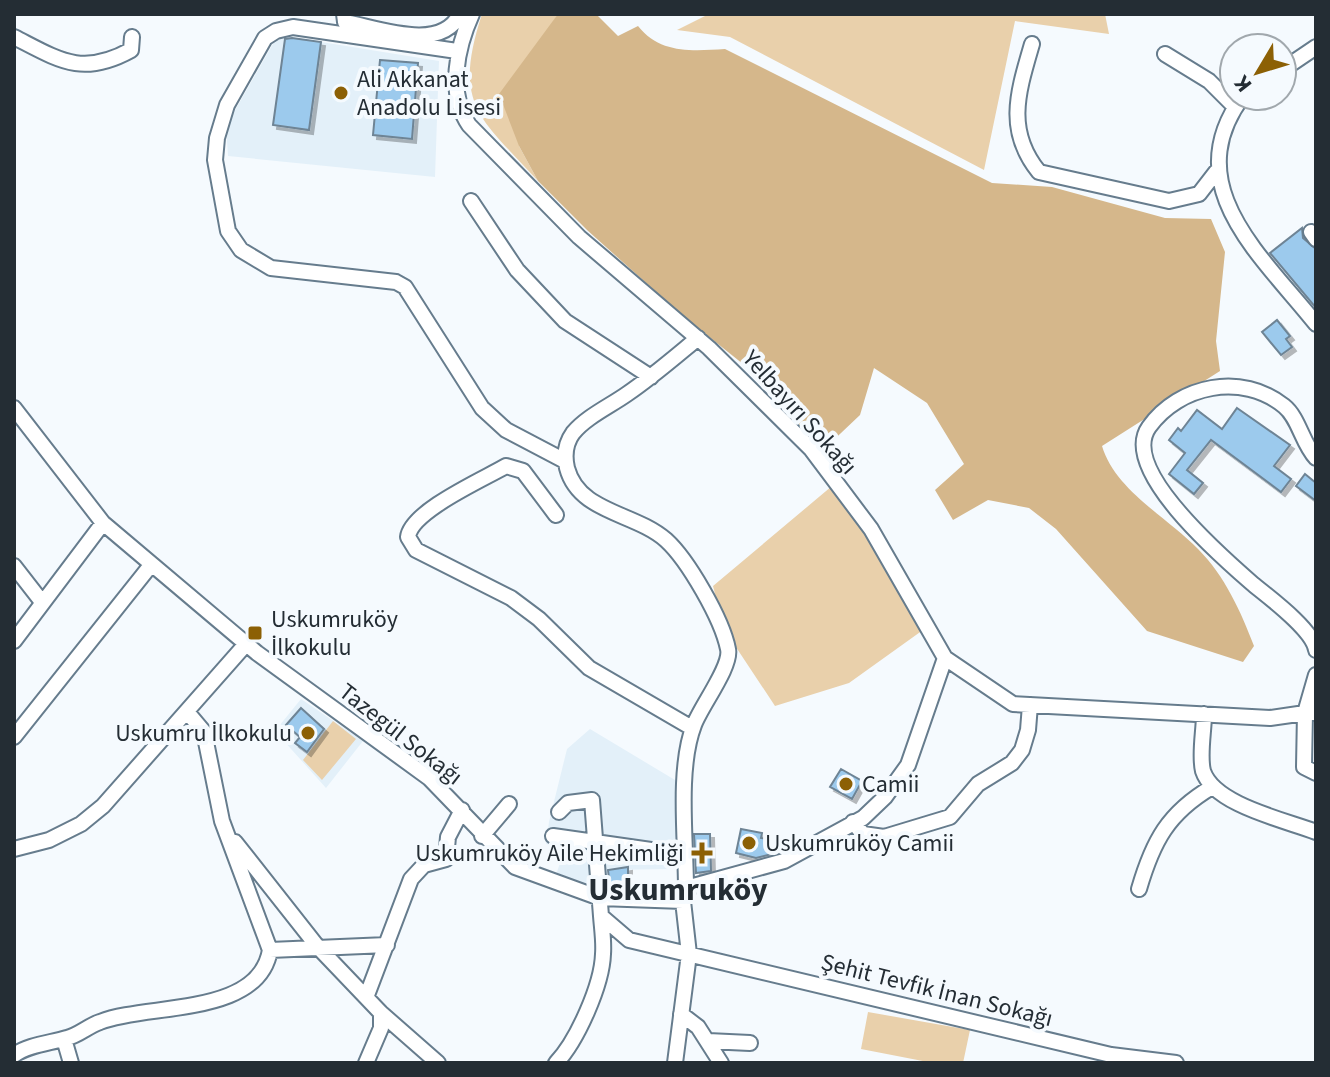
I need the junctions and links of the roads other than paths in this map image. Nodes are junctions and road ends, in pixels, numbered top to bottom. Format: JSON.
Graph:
{"nodes":[{"id":1,"x":344,"y":14,"type":"edge"},
{"id":2,"x":460,"y":14,"type":"edge"},
{"id":3,"x":472,"y":14,"type":"edge"},
{"id":4,"x":14,"y":37,"type":"edge"},
{"id":5,"x":132,"y":37,"type":"dead end"},
{"id":6,"x":1032,"y":44,"type":"dead end"},
{"id":7,"x":1316,"y":47,"type":"edge"},
{"id":8,"x":457,"y":51,"type":"junction"},
{"id":9,"x":1165,"y":54,"type":"dead end"},
{"id":10,"x":1298,"y":59,"type":"edge"},
{"id":11,"x":1218,"y":87,"type":"edge"},
{"id":12,"x":1231,"y":112,"type":"edge"},
{"id":13,"x":1216,"y":172,"type":"junction"},
{"id":14,"x":471,"y":201,"type":"dead end"},
{"id":15,"x":1316,"y":324,"type":"edge"},
{"id":16,"x":698,"y":338,"type":"junction"},
{"id":17,"x":651,"y":377,"type":"junction"},
{"id":18,"x":15,"y":413,"type":"edge"},
{"id":19,"x":1316,"y":458,"type":"edge"},
{"id":20,"x":565,"y":461,"type":"junction"},
{"id":21,"x":556,"y":515,"type":"dead end"},
{"id":22,"x":103,"y":523,"type":"junction"},
{"id":23,"x":151,"y":565,"type":"junction"},
{"id":24,"x":14,"y":566,"type":"edge"},
{"id":25,"x":42,"y":602,"type":"junction"},
{"id":26,"x":14,"y":641,"type":"edge"},
{"id":27,"x":246,"y":644,"type":"junction"},
{"id":28,"x":1316,"y":650,"type":"edge"},
{"id":29,"x":945,"y":658,"type":"junction"},
{"id":30,"x":1316,"y":675,"type":"edge"},
{"id":31,"x":1030,"y":705,"type":"junction"},
{"id":32,"x":188,"y":713,"type":"junction"},
{"id":33,"x":1311,"y":713,"type":"edge"},
{"id":34,"x":1204,"y":714,"type":"junction"},
{"id":35,"x":692,"y":728,"type":"junction"},
{"id":36,"x":14,"y":737,"type":"edge"},
{"id":37,"x":1316,"y":773,"type":"edge"},
{"id":38,"x":1212,"y":787,"type":"junction"},
{"id":39,"x":509,"y":804,"type":"dead end"},
{"id":40,"x":462,"y":810,"type":"junction"},
{"id":41,"x":559,"y":812,"type":"dead end"},
{"id":42,"x":853,"y":822,"type":"junction"},
{"id":43,"x":225,"y":829,"type":"junction"},
{"id":44,"x":1316,"y":832,"type":"edge"},
{"id":45,"x":482,"y":836,"type":"junction"},
{"id":46,"x":553,"y":836,"type":"dead end"},
{"id":47,"x":595,"y":843,"type":"junction"},
{"id":48,"x":14,"y":849,"type":"edge"},
{"id":49,"x":665,"y":852,"type":"dead end"},
{"id":50,"x":1139,"y":889,"type":"dead end"},
{"id":51,"x":684,"y":894,"type":"junction"},
{"id":52,"x":600,"y":898,"type":"junction"},
{"id":53,"x":601,"y":916,"type":"junction"},
{"id":54,"x":387,"y":945,"type":"junction"},
{"id":55,"x":317,"y":946,"type":"junction"},
{"id":56,"x":270,"y":950,"type":"junction"},
{"id":57,"x":689,"y":954,"type":"junction"},
{"id":58,"x":367,"y":995,"type":"junction"},
{"id":59,"x":381,"y":1013,"type":"junction"},
{"id":60,"x":681,"y":1014,"type":"junction"},
{"id":61,"x":64,"y":1039,"type":"junction"},
{"id":62,"x":708,"y":1041,"type":"junction"},
{"id":63,"x":750,"y":1043,"type":"dead end"},
{"id":64,"x":14,"y":1055,"type":"edge"},
{"id":65,"x":71,"y":1063,"type":"edge"},
{"id":66,"x":366,"y":1063,"type":"edge"},
{"id":67,"x":438,"y":1063,"type":"edge"},
{"id":68,"x":556,"y":1063,"type":"edge"},
{"id":69,"x":675,"y":1063,"type":"edge"},
{"id":70,"x":721,"y":1063,"type":"edge"},
{"id":71,"x":1176,"y":1063,"type":"edge"}],
"edges":[{"from":1,"to":2,"type":"street"},
{"from":3,"to":8,"type":"street","name":"Yelbayırı Sokağı"},
{"from":4,"to":5,"type":"street"},
{"from":6,"to":13,"type":"street"},
{"from":7,"to":10,"type":"street"},
{"from":8,"to":16,"type":"street","name":"Yelbayırı Sokağı"},
{"from":8,"to":20,"type":"street"},
{"from":9,"to":11,"type":"street"},
{"from":12,"to":13,"type":"street"},
{"from":13,"to":15,"type":"street"},
{"from":14,"to":17,"type":"street"},
{"from":16,"to":17,"type":"street"},
{"from":16,"to":29,"type":"street","name":"Yelbayırı Sokağı"},
{"from":17,"to":20,"type":"street"},
{"from":18,"to":22,"type":"street","name":"Tazegül Sokağı"},
{"from":19,"to":28,"type":"street"},
{"from":20,"to":35,"type":"street"},
{"from":21,"to":35,"type":"street"},
{"from":22,"to":23,"type":"street","name":"Tazegül Sokağı"},
{"from":22,"to":25,"type":"street"},
{"from":23,"to":27,"type":"street","name":"Tazegül Sokağı"},
{"from":23,"to":36,"type":"street"},
{"from":24,"to":25,"type":"street"},
{"from":25,"to":26,"type":"street"},
{"from":27,"to":32,"type":"street"},
{"from":27,"to":40,"type":"street","name":"Tazegül Sokağı"},
{"from":29,"to":31,"type":"street","name":"Yelbayırı Sokağı"},
{"from":29,"to":42,"type":"street","name":"Tazegül Sokağı"},
{"from":30,"to":33,"type":"street"},
{"from":31,"to":34,"type":"street","name":"Yelbayırı Sokağı"},
{"from":31,"to":42,"type":"street"},
{"from":32,"to":43,"type":"street"},
{"from":32,"to":48,"type":"street"},
{"from":33,"to":34,"type":"street","name":"Yelbayırı Sokağı"},
{"from":33,"to":37,"type":"street"},
{"from":34,"to":38,"type":"street"},
{"from":35,"to":51,"type":"street"},
{"from":38,"to":44,"type":"street"},
{"from":38,"to":50,"type":"street"},
{"from":39,"to":45,"type":"street"},
{"from":40,"to":45,"type":"street","name":"Tazegül Sokağı"},
{"from":40,"to":54,"type":"street"},
{"from":41,"to":47,"type":"street"},
{"from":42,"to":51,"type":"street","name":"Tazegül Sokağı"},
{"from":43,"to":55,"type":"street"},
{"from":43,"to":56,"type":"street"},
{"from":45,"to":52,"type":"street","name":"Tazegül Sokağı"},
{"from":46,"to":47,"type":"street"},
{"from":47,"to":49,"type":"street"},
{"from":47,"to":52,"type":"street"},
{"from":51,"to":52,"type":"street","name":"Tazegül Sokağı"},
{"from":51,"to":57,"type":"street"},
{"from":52,"to":53,"type":"street"},
{"from":53,"to":57,"type":"street","name":"Şehit Tevfik İnan Sokağı"},
{"from":53,"to":68,"type":"street"},
{"from":54,"to":55,"type":"street"},
{"from":54,"to":58,"type":"street"},
{"from":55,"to":56,"type":"street"},
{"from":55,"to":58,"type":"street"},
{"from":56,"to":61,"type":"street"},
{"from":57,"to":60,"type":"street"},
{"from":57,"to":71,"type":"street","name":"Şehit Tevfik İnan Sokağı"},
{"from":58,"to":59,"type":"street"},
{"from":59,"to":66,"type":"street"},
{"from":59,"to":67,"type":"street"},
{"from":60,"to":62,"type":"street"},
{"from":60,"to":69,"type":"street"},
{"from":61,"to":64,"type":"street"},
{"from":61,"to":65,"type":"street"},
{"from":62,"to":63,"type":"street"},
{"from":62,"to":70,"type":"street"}]}
